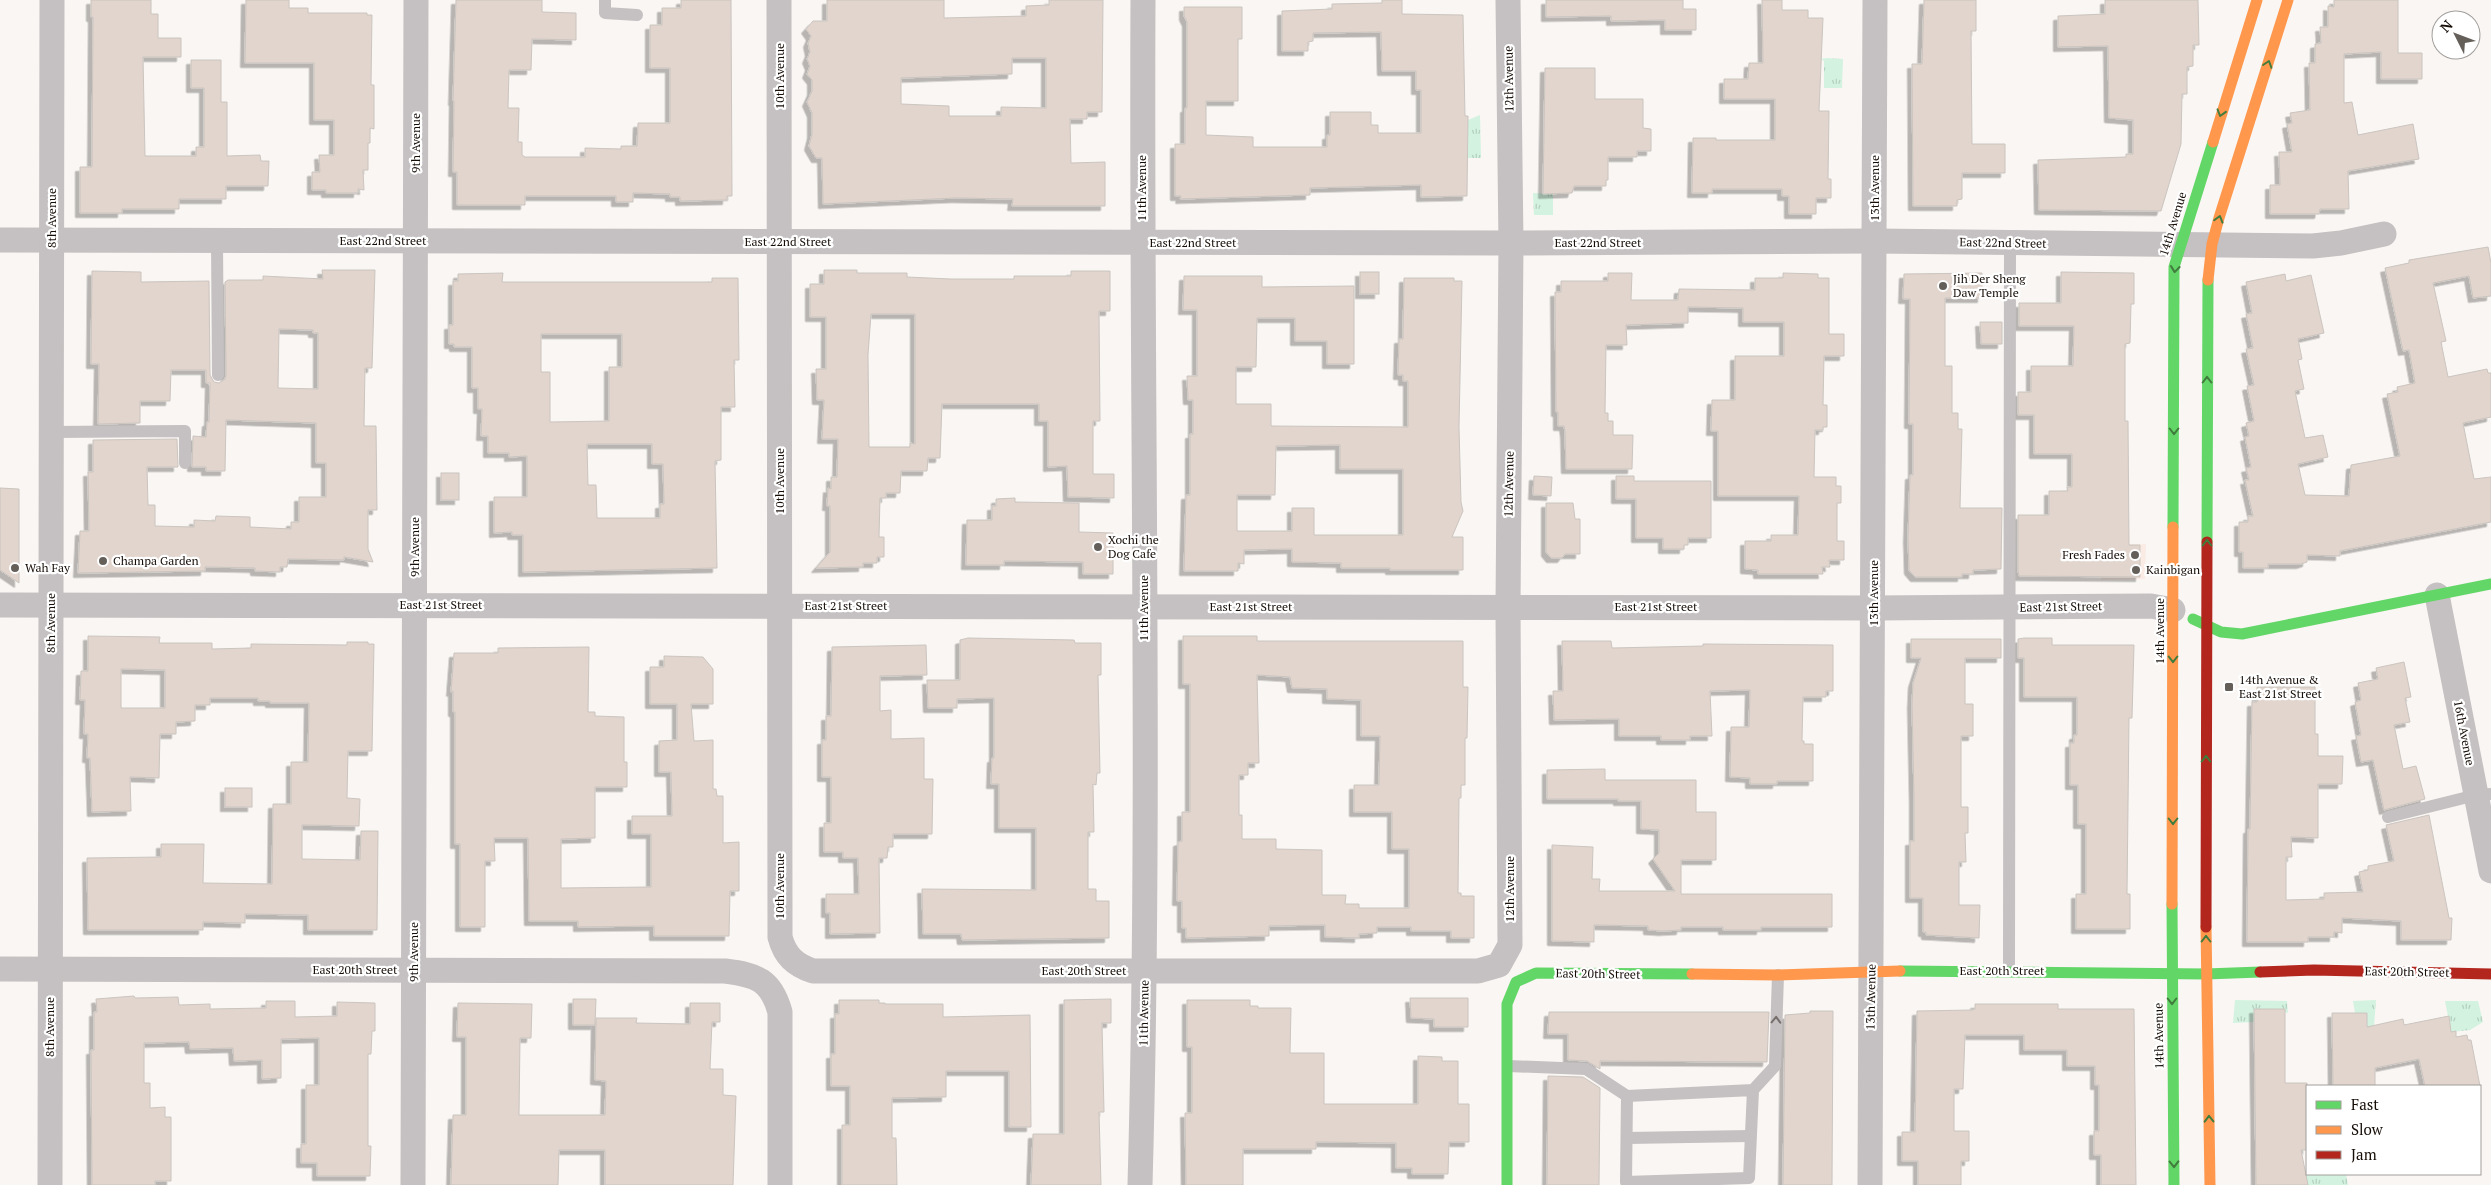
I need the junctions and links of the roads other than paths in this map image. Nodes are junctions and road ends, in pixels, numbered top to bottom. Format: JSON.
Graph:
{"nodes":[{"id":1,"x":52,"y":0,"type":"edge"},
{"id":2,"x":416,"y":0,"type":"edge"},
{"id":3,"x":605,"y":0,"type":"edge"},
{"id":4,"x":779,"y":0,"type":"edge"},
{"id":5,"x":1143,"y":0,"type":"edge"},
{"id":6,"x":1508,"y":0,"type":"edge"},
{"id":7,"x":1875,"y":0,"type":"edge"},
{"id":8,"x":2257,"y":0,"type":"edge"},
{"id":9,"x":2288,"y":0,"type":"edge"},
{"id":10,"x":637,"y":15,"type":"dead end"},
{"id":11,"x":2384,"y":234,"type":"dead end"},
{"id":12,"x":0,"y":240,"type":"edge"},
{"id":13,"x":52,"y":240,"type":"junction"},
{"id":14,"x":217,"y":241,"type":"junction"},
{"id":15,"x":416,"y":241,"type":"junction"},
{"id":16,"x":1875,"y":241,"type":"junction"},
{"id":17,"x":781,"y":242,"type":"junction"},
{"id":18,"x":1142,"y":242,"type":"junction"},
{"id":19,"x":1511,"y":243,"type":"junction"},
{"id":20,"x":2180,"y":243,"type":"junction"},
{"id":21,"x":2010,"y":244,"type":"junction"},
{"id":22,"x":2212,"y":244,"type":"junction"},
{"id":23,"x":218,"y":374,"type":"dead end"},
{"id":24,"x":51,"y":432,"type":"junction"},
{"id":25,"x":185,"y":463,"type":"dead end"},
{"id":26,"x":2491,"y":584,"type":"edge"},
{"id":27,"x":2437,"y":595,"type":"junction"},
{"id":28,"x":0,"y":605,"type":"edge"},
{"id":29,"x":51,"y":605,"type":"junction"},
{"id":30,"x":414,"y":605,"type":"junction"},
{"id":31,"x":779,"y":606,"type":"junction"},
{"id":32,"x":1144,"y":607,"type":"junction"},
{"id":33,"x":1508,"y":607,"type":"junction"},
{"id":34,"x":1874,"y":608,"type":"junction"},
{"id":35,"x":2008,"y":608,"type":"junction"},
{"id":36,"x":2174,"y":610,"type":"junction"},
{"id":37,"x":2207,"y":626,"type":"junction"},
{"id":38,"x":2484,"y":794,"type":"edge"},
{"id":39,"x":2388,"y":817,"type":"dead end"},
{"id":40,"x":2491,"y":871,"type":"edge"},
{"id":41,"x":791,"y":960,"type":"joint"},
{"id":42,"x":0,"y":969,"type":"edge"},
{"id":43,"x":50,"y":969,"type":"junction"},
{"id":44,"x":414,"y":970,"type":"junction"},
{"id":45,"x":1145,"y":971,"type":"junction"},
{"id":46,"x":1872,"y":971,"type":"junction"},
{"id":47,"x":2009,"y":971,"type":"junction"},
{"id":48,"x":1507,"y":973,"type":"junction"},
{"id":49,"x":2172,"y":973,"type":"junction"},
{"id":50,"x":2206,"y":974,"type":"junction"},
{"id":51,"x":2491,"y":974,"type":"edge"},
{"id":52,"x":1778,"y":975,"type":"junction"},
{"id":53,"x":1508,"y":1066,"type":"junction"},
{"id":54,"x":1754,"y":1090,"type":"junction"},
{"id":55,"x":1627,"y":1096,"type":"junction"},
{"id":56,"x":1750,"y":1136,"type":"junction"},
{"id":57,"x":1627,"y":1138,"type":"junction"},
{"id":58,"x":1705,"y":1182,"type":"edge"},
{"id":59,"x":1626,"y":1183,"type":"edge"},
{"id":60,"x":50,"y":1185,"type":"edge"},
{"id":61,"x":413,"y":1185,"type":"edge"},
{"id":62,"x":780,"y":1185,"type":"edge"},
{"id":63,"x":1140,"y":1185,"type":"edge"},
{"id":64,"x":1507,"y":1185,"type":"edge"},
{"id":65,"x":1870,"y":1185,"type":"edge"},
{"id":66,"x":2174,"y":1185,"type":"edge"},
{"id":67,"x":2210,"y":1185,"type":"edge"}],
"edges":[{"from":1,"to":13,"type":"street","name":"8th Avenue"},
{"from":2,"to":15,"type":"street","name":"9th Avenue"},
{"from":3,"to":10,"type":"lane"},
{"from":4,"to":17,"type":"street","name":"10th Avenue"},
{"from":5,"to":18,"type":"street","name":"11th Avenue"},
{"from":6,"to":19,"type":"street","name":"12th Avenue"},
{"from":7,"to":16,"type":"street","name":"13th Avenue"},
{"from":8,"to":20,"type":"main road","name":"14th Avenue","one_way":true},
{"from":22,"to":9,"type":"main road","one_way":true},
{"from":11,"to":22,"type":"street","name":"East 22nd Street"},
{"from":12,"to":13,"type":"street","name":"East 22nd Street"},
{"from":13,"to":14,"type":"street","name":"East 22nd Street"},
{"from":13,"to":24,"type":"street","name":"8th Avenue"},
{"from":14,"to":15,"type":"street","name":"East 22nd Street"},
{"from":14,"to":23,"type":"lane"},
{"from":15,"to":17,"type":"street","name":"East 22nd Street"},
{"from":15,"to":30,"type":"street","name":"9th Avenue"},
{"from":16,"to":19,"type":"street","name":"East 22nd Street"},
{"from":16,"to":21,"type":"street","name":"East 22nd Street"},
{"from":16,"to":34,"type":"street","name":"13th Avenue"},
{"from":17,"to":18,"type":"street","name":"East 22nd Street"},
{"from":17,"to":31,"type":"street","name":"10th Avenue"},
{"from":18,"to":19,"type":"street","name":"East 22nd Street"},
{"from":18,"to":32,"type":"street","name":"11th Avenue"},
{"from":19,"to":33,"type":"street","name":"12th Avenue"},
{"from":20,"to":21,"type":"street","name":"East 22nd Street"},
{"from":20,"to":22,"type":"street","name":"East 22nd Street"},
{"from":20,"to":36,"type":"main road","name":"14th Avenue","one_way":true},
{"from":21,"to":35,"type":"lane"},
{"from":37,"to":22,"type":"main road","one_way":true},
{"from":24,"to":25,"type":"lane"},
{"from":24,"to":29,"type":"street","name":"8th Avenue"},
{"from":26,"to":27,"type":"main road","name":"East 21st Street"},
{"from":27,"to":37,"type":"main road","name":"East 21st Street"},
{"from":27,"to":38,"type":"street","name":"16th Avenue"},
{"from":28,"to":29,"type":"street","name":"East 21st Street"},
{"from":29,"to":30,"type":"street","name":"East 21st Street"},
{"from":29,"to":43,"type":"street","name":"8th Avenue"},
{"from":30,"to":31,"type":"street","name":"East 21st Street"},
{"from":30,"to":44,"type":"street","name":"9th Avenue"},
{"from":31,"to":32,"type":"street","name":"East 21st Street"},
{"from":31,"to":41,"type":"street","name":"10th Avenue"},
{"from":32,"to":33,"type":"street","name":"East 21st Street"},
{"from":32,"to":45,"type":"street","name":"11th Avenue"},
{"from":33,"to":34,"type":"street","name":"East 21st Street"},
{"from":33,"to":48,"type":"street","name":"12th Avenue"},
{"from":34,"to":35,"type":"street","name":"East 21st Street"},
{"from":34,"to":46,"type":"street","name":"13th Avenue"},
{"from":35,"to":36,"type":"street","name":"East 21st Street"},
{"from":35,"to":47,"type":"lane"},
{"from":36,"to":37,"type":"main road","name":"East 21st Street"},
{"from":36,"to":49,"type":"main road","name":"14th Avenue","one_way":true},
{"from":50,"to":37,"type":"main road","one_way":true},
{"from":38,"to":39,"type":"lane"},
{"from":38,"to":40,"type":"street","name":"16th Avenue"},
{"from":41,"to":45,"type":"street","name":"East 20th Street"},
{"from":42,"to":43,"type":"street","name":"East 20th Street"},
{"from":43,"to":44,"type":"street","name":"East 20th Street"},
{"from":43,"to":60,"type":"street","name":"8th Avenue"},
{"from":44,"to":61,"type":"street","name":"9th Avenue"},
{"from":44,"to":62,"type":"street","name":"East 20th Street"},
{"from":45,"to":48,"type":"street","name":"East 20th Street"},
{"from":45,"to":63,"type":"street","name":"11th Avenue"},
{"from":46,"to":47,"type":"main road","name":"East 20th Street"},
{"from":46,"to":52,"type":"main road","name":"East 20th Street"},
{"from":46,"to":65,"type":"street","name":"13th Avenue"},
{"from":47,"to":49,"type":"main road","name":"East 20th Street"},
{"from":48,"to":52,"type":"main road","name":"East 20th Street"},
{"from":48,"to":53,"type":"main road","name":"12th Avenue"},
{"from":49,"to":50,"type":"main road","name":"East 20th Street"},
{"from":49,"to":66,"type":"main road","name":"14th Avenue","one_way":true},
{"from":50,"to":51,"type":"main road","name":"East 20th Street"},
{"from":67,"to":50,"type":"main road","one_way":true},
{"from":54,"to":52,"type":"lane","one_way":true},
{"from":53,"to":55,"type":"lane"},
{"from":53,"to":64,"type":"main road","name":"12th Avenue"},
{"from":54,"to":55,"type":"lane"},
{"from":54,"to":56,"type":"lane"},
{"from":55,"to":57,"type":"lane"},
{"from":56,"to":57,"type":"lane"},
{"from":56,"to":58,"type":"lane"},
{"from":57,"to":59,"type":"lane"},
{"from":58,"to":59,"type":"lane"}]}
